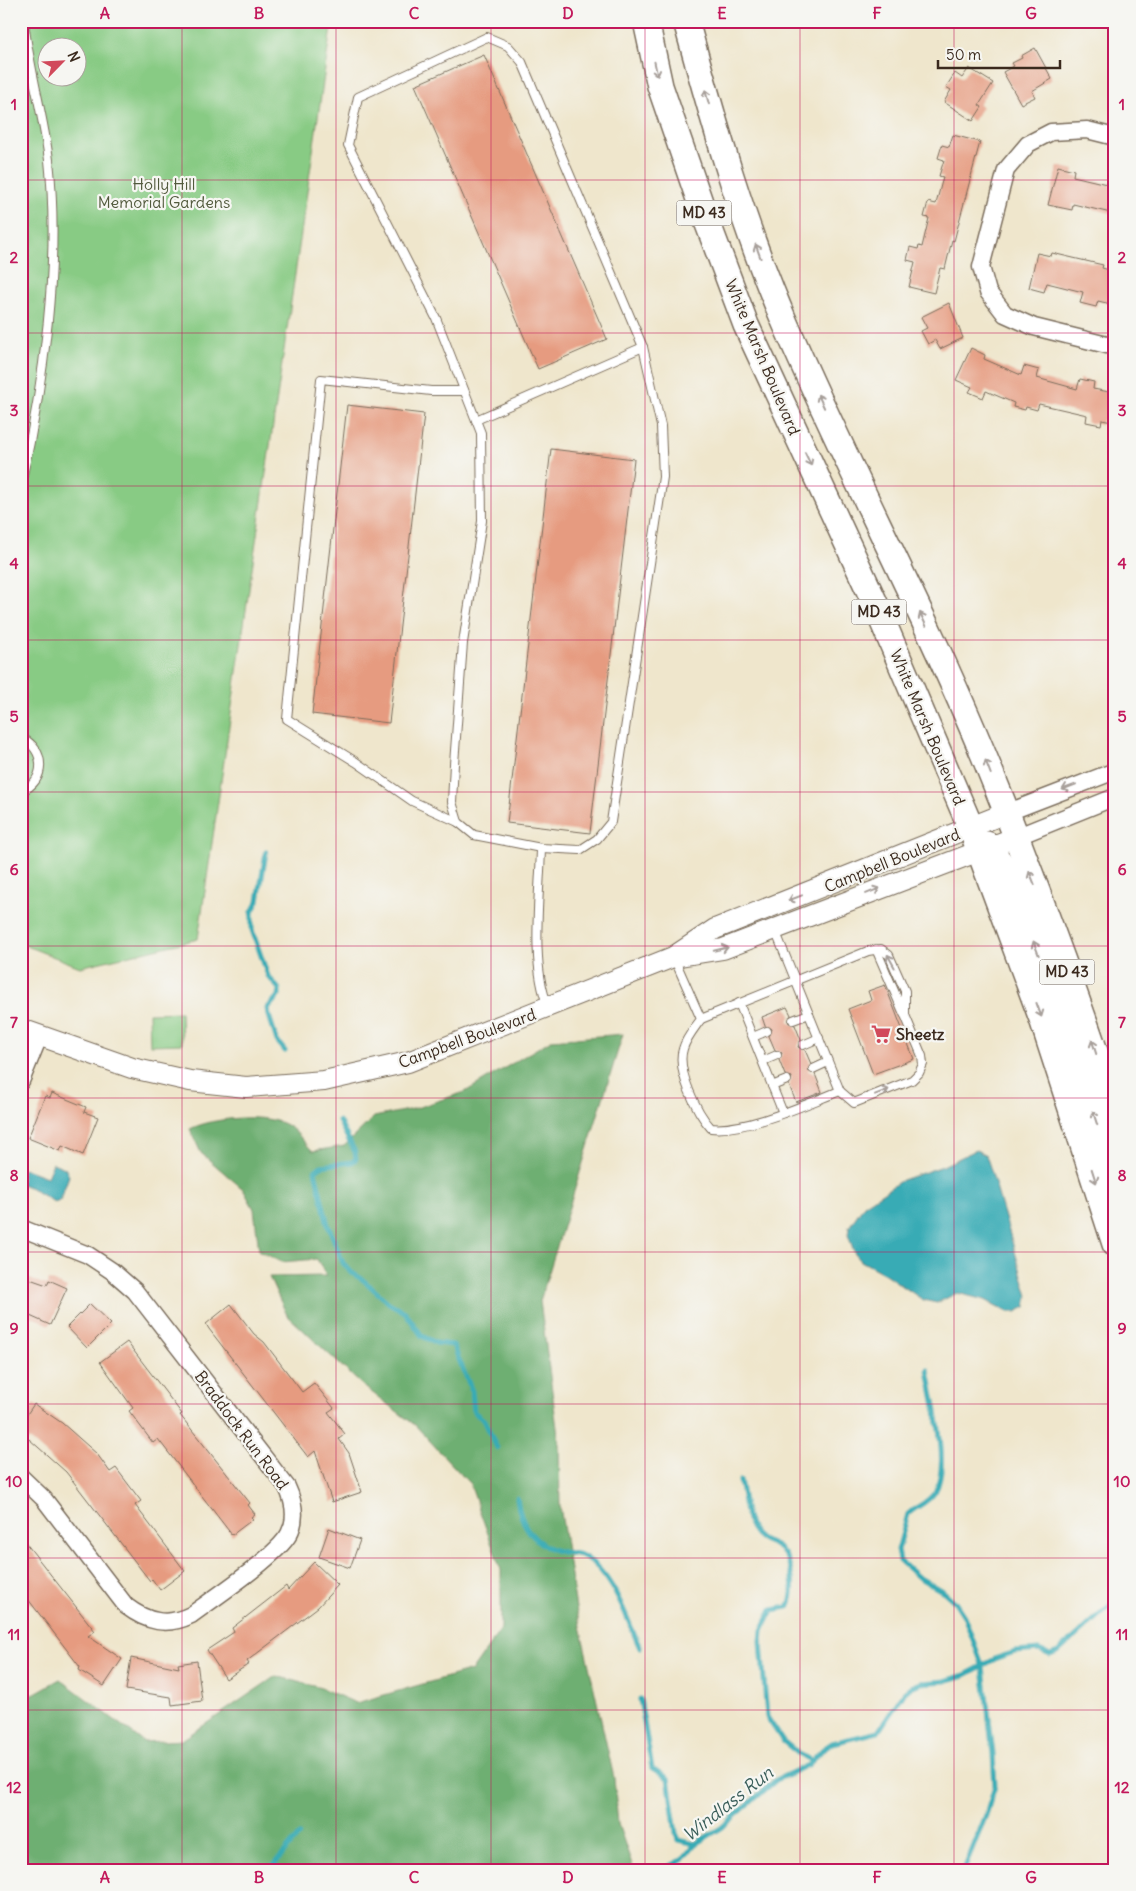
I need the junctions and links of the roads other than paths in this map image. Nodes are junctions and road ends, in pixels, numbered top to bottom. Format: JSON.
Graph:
{"nodes":[{"id":1,"x":24,"y":21,"type":"edge"},
{"id":2,"x":646,"y":21,"type":"edge"},
{"id":3,"x":686,"y":21,"type":"edge"},
{"id":4,"x":1115,"y":137,"type":"edge"},
{"id":5,"x":643,"y":347,"type":"junction"},
{"id":6,"x":1115,"y":347,"type":"edge"},
{"id":7,"x":464,"y":391,"type":"junction"},
{"id":8,"x":476,"y":420,"type":"junction"},
{"id":9,"x":21,"y":484,"type":"edge"},
{"id":10,"x":21,"y":738,"type":"edge"},
{"id":11,"x":1115,"y":771,"type":"edge"},
{"id":12,"x":21,"y":792,"type":"edge"},
{"id":13,"x":1115,"y":797,"type":"edge"},
{"id":14,"x":1006,"y":813,"type":"junction"},
{"id":15,"x":458,"y":822,"type":"junction"},
{"id":16,"x":1016,"y":836,"type":"junction"},
{"id":17,"x":980,"y":841,"type":"junction"},
{"id":18,"x":541,"y":848,"type":"junction"},
{"id":19,"x":775,"y":930,"type":"junction"},
{"id":20,"x":673,"y":957,"type":"junction"},
{"id":21,"x":795,"y":979,"type":"junction"},
{"id":22,"x":739,"y":1003,"type":"junction"},
{"id":23,"x":549,"y":1007,"type":"junction"},
{"id":24,"x":809,"y":1014,"type":"junction"},
{"id":25,"x":701,"y":1019,"type":"junction"},
{"id":26,"x":793,"y":1020,"type":"dead end"},
{"id":27,"x":767,"y":1031,"type":"dead end"},
{"id":28,"x":30,"y":1033,"type":"edge"},
{"id":29,"x":753,"y":1037,"type":"junction"},
{"id":30,"x":819,"y":1038,"type":"junction"},
{"id":31,"x":803,"y":1045,"type":"dead end"},
{"id":32,"x":777,"y":1056,"type":"dead end"},
{"id":33,"x":763,"y":1062,"type":"junction"},
{"id":34,"x":828,"y":1062,"type":"junction"},
{"id":35,"x":813,"y":1069,"type":"dead end"},
{"id":36,"x":787,"y":1080,"type":"dead end"},
{"id":37,"x":21,"y":1081,"type":"edge"},
{"id":38,"x":772,"y":1086,"type":"junction"},
{"id":39,"x":840,"y":1091,"type":"junction"},
{"id":40,"x":1115,"y":1110,"type":"edge"},
{"id":41,"x":783,"y":1113,"type":"junction"},
{"id":42,"x":1115,"y":1181,"type":"edge"},
{"id":43,"x":21,"y":1228,"type":"edge"},
{"id":44,"x":1115,"y":1244,"type":"edge"},
{"id":45,"x":21,"y":1477,"type":"edge"}],
"edges":[{"from":1,"to":9,"type":"lane"},
{"from":2,"to":17,"type":"main road","name":"White Marsh Boulevard","number":"MD 43","one_way":true},
{"from":14,"to":3,"type":"main road","name":"White Marsh Boulevard","number":"MD 43","one_way":true},
{"from":4,"to":6,"type":"street"},
{"from":5,"to":7,"type":"lane"},
{"from":5,"to":8,"type":"lane"},
{"from":5,"to":18,"type":"lane"},
{"from":7,"to":8,"type":"lane"},
{"from":7,"to":15,"type":"lane"},
{"from":8,"to":15,"type":"lane"},
{"from":10,"to":12,"type":"lane"},
{"from":11,"to":14,"type":"street","name":"Campbell Boulevard","one_way":true},
{"from":13,"to":16,"type":"street","name":"Campbell Boulevard"},
{"from":14,"to":16,"type":"main road","name":"White Marsh Boulevard","number":"MD 43"},
{"from":14,"to":17,"type":"street","name":"Campbell Boulevard"},
{"from":15,"to":18,"type":"lane"},
{"from":16,"to":17,"type":"street","name":"Campbell Boulevard"},
{"from":40,"to":16,"type":"main road","name":"White Marsh Boulevard","number":"MD 43","one_way":true},
{"from":19,"to":17,"type":"street","name":"Campbell Boulevard","one_way":true},
{"from":17,"to":20,"type":"street","name":"Campbell Boulevard","one_way":true},
{"from":42,"to":17,"type":"main road","one_way":true},
{"from":17,"to":44,"type":"main road","name":"White Marsh Boulevard","number":"MD 43","one_way":true},
{"from":18,"to":23,"type":"lane"},
{"from":20,"to":19,"type":"street","name":"Campbell Boulevard","one_way":true},
{"from":19,"to":21,"type":"lane"},
{"from":20,"to":23,"type":"street","name":"Campbell Boulevard"},
{"from":20,"to":25,"type":"lane"},
{"from":21,"to":22,"type":"lane"},
{"from":21,"to":24,"type":"lane"},
{"from":39,"to":21,"type":"lane","one_way":true},
{"from":22,"to":25,"type":"lane"},
{"from":22,"to":29,"type":"lane"},
{"from":23,"to":28,"type":"street","name":"Campbell Boulevard"},
{"from":24,"to":26,"type":"lane"},
{"from":24,"to":30,"type":"lane"},
{"from":25,"to":41,"type":"lane"},
{"from":27,"to":29,"type":"lane"},
{"from":28,"to":37,"type":"street"},
{"from":29,"to":33,"type":"lane"},
{"from":30,"to":31,"type":"lane"},
{"from":30,"to":34,"type":"lane"},
{"from":32,"to":33,"type":"lane"},
{"from":33,"to":38,"type":"lane"},
{"from":34,"to":35,"type":"lane"},
{"from":34,"to":39,"type":"lane"},
{"from":36,"to":38,"type":"lane"},
{"from":38,"to":41,"type":"lane"},
{"from":39,"to":41,"type":"lane"},
{"from":43,"to":45,"type":"street","name":"Braddock Run Road"}]}
